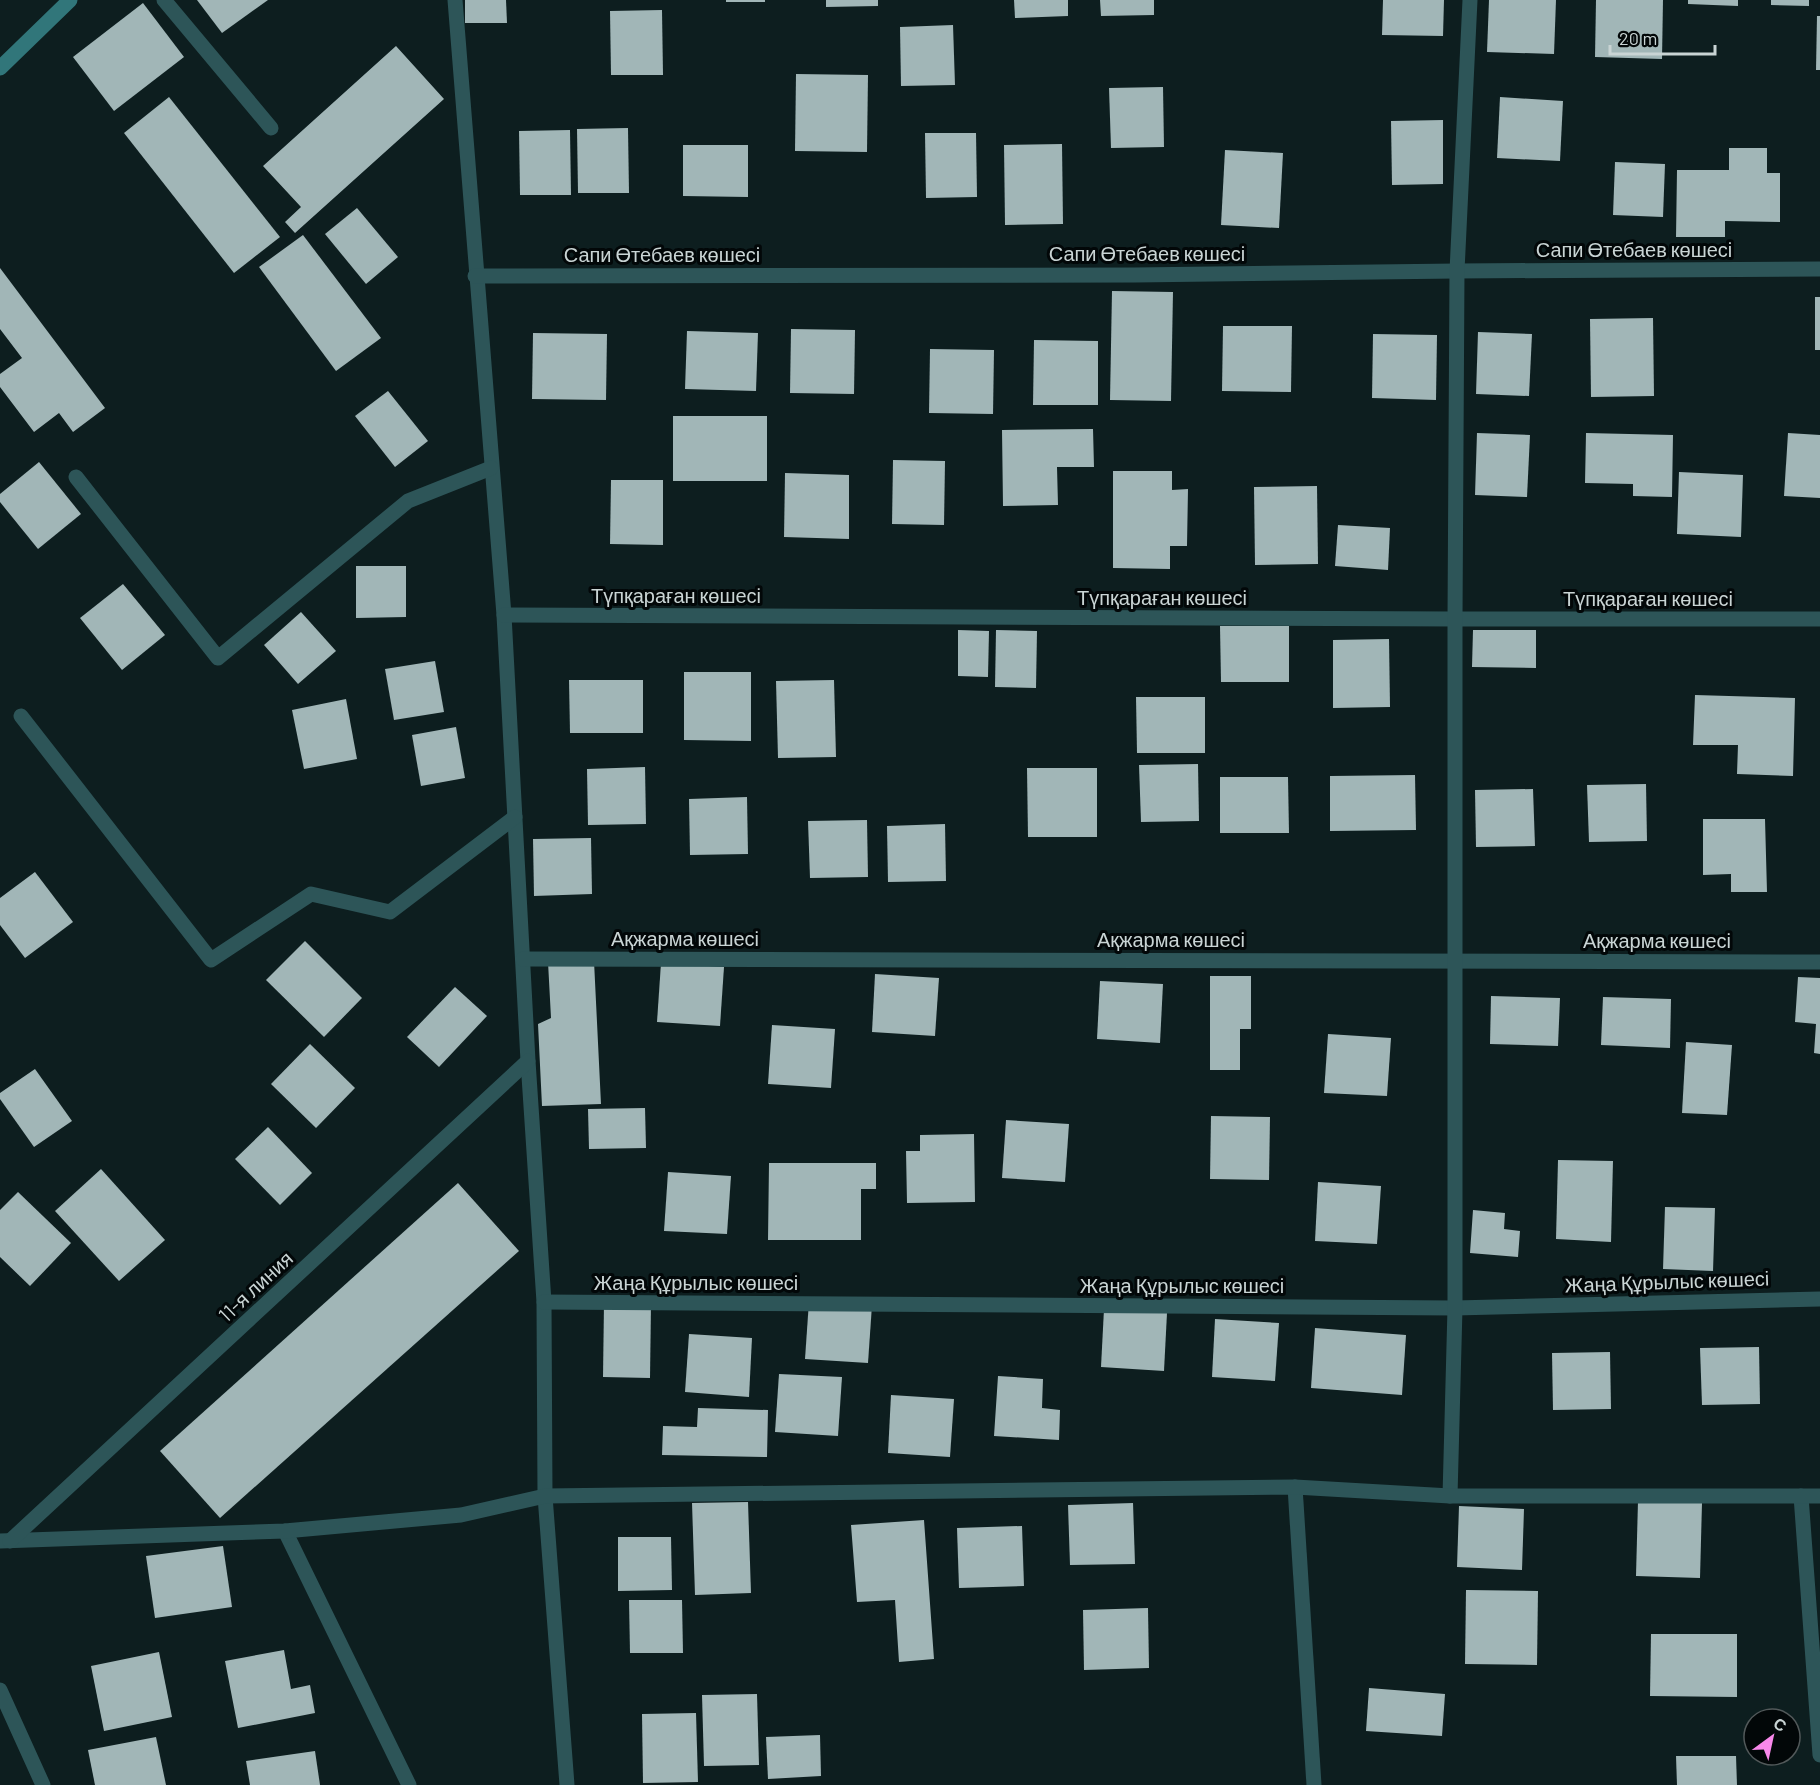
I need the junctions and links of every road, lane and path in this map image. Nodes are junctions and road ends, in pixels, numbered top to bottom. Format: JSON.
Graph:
{"nodes":[{"id":1,"x":70,"y":0,"type":"edge"},
{"id":2,"x":164,"y":0,"type":"edge"},
{"id":3,"x":455,"y":0,"type":"edge"},
{"id":4,"x":1470,"y":0,"type":"edge"},
{"id":5,"x":0,"y":68,"type":"edge"},
{"id":6,"x":271,"y":128,"type":"dead end"},
{"id":7,"x":1820,"y":269,"type":"edge"},
{"id":8,"x":1457,"y":271,"type":"junction"},
{"id":9,"x":475,"y":276,"type":"junction"},
{"id":10,"x":491,"y":468,"type":"junction"},
{"id":11,"x":76,"y":477,"type":"dead end"},
{"id":12,"x":504,"y":615,"type":"junction"},
{"id":13,"x":1820,"y":619,"type":"edge"},
{"id":14,"x":1455,"y":620,"type":"junction"},
{"id":15,"x":21,"y":716,"type":"dead end"},
{"id":16,"x":515,"y":817,"type":"junction"},
{"id":17,"x":523,"y":959,"type":"junction"},
{"id":18,"x":1454,"y":960,"type":"junction"},
{"id":19,"x":1820,"y":962,"type":"edge"},
{"id":20,"x":528,"y":1061,"type":"junction"},
{"id":21,"x":1820,"y":1299,"type":"edge"},
{"id":22,"x":544,"y":1302,"type":"junction"},
{"id":23,"x":1455,"y":1308,"type":"junction"},
{"id":24,"x":1295,"y":1487,"type":"junction"},
{"id":25,"x":545,"y":1496,"type":"junction"},
{"id":26,"x":1450,"y":1496,"type":"junction"},
{"id":27,"x":1801,"y":1496,"type":"junction"},
{"id":28,"x":1820,"y":1496,"type":"edge"},
{"id":29,"x":285,"y":1531,"type":"junction"},
{"id":30,"x":5,"y":1541,"type":"edge"},
{"id":31,"x":0,"y":1690,"type":"edge"},
{"id":32,"x":1820,"y":1755,"type":"edge"},
{"id":33,"x":43,"y":1785,"type":"edge"},
{"id":34,"x":409,"y":1785,"type":"edge"},
{"id":35,"x":567,"y":1785,"type":"edge"},
{"id":36,"x":1314,"y":1785,"type":"edge"}],
"edges":[{"from":1,"to":5,"type":"main road"},
{"from":2,"to":6,"type":"street"},
{"from":3,"to":9,"type":"street"},
{"from":4,"to":8,"type":"street"},
{"from":7,"to":8,"type":"street","name":"Сапи Өтебаев көшесі"},
{"from":8,"to":9,"type":"street","name":"Сапи Өтебаев көшесі"},
{"from":8,"to":14,"type":"street"},
{"from":9,"to":10,"type":"street"},
{"from":10,"to":11,"type":"street"},
{"from":10,"to":12,"type":"street"},
{"from":12,"to":14,"type":"street","name":"Түпқараған көшесі"},
{"from":12,"to":16,"type":"street"},
{"from":13,"to":14,"type":"street","name":"Түпқараған көшесі"},
{"from":14,"to":18,"type":"street"},
{"from":15,"to":16,"type":"street"},
{"from":16,"to":17,"type":"street"},
{"from":17,"to":18,"type":"street","name":"Ақжарма көшесі"},
{"from":17,"to":20,"type":"street"},
{"from":18,"to":19,"type":"street","name":"Ақжарма көшесі"},
{"from":18,"to":23,"type":"street"},
{"from":20,"to":22,"type":"street"},
{"from":20,"to":30,"type":"street","name":"11-я линия"},
{"from":21,"to":23,"type":"street","name":"Жаңа Құрылыс көшесі"},
{"from":22,"to":23,"type":"street","name":"Жаңа Құрылыс көшесі"},
{"from":22,"to":25,"type":"street"},
{"from":23,"to":26,"type":"street"},
{"from":24,"to":25,"type":"street"},
{"from":24,"to":26,"type":"street"},
{"from":24,"to":36,"type":"street"},
{"from":25,"to":29,"type":"street"},
{"from":25,"to":35,"type":"street"},
{"from":26,"to":27,"type":"street"},
{"from":27,"to":28,"type":"street"},
{"from":27,"to":32,"type":"street"},
{"from":29,"to":30,"type":"street"},
{"from":29,"to":34,"type":"street"},
{"from":31,"to":33,"type":"street"}]}
